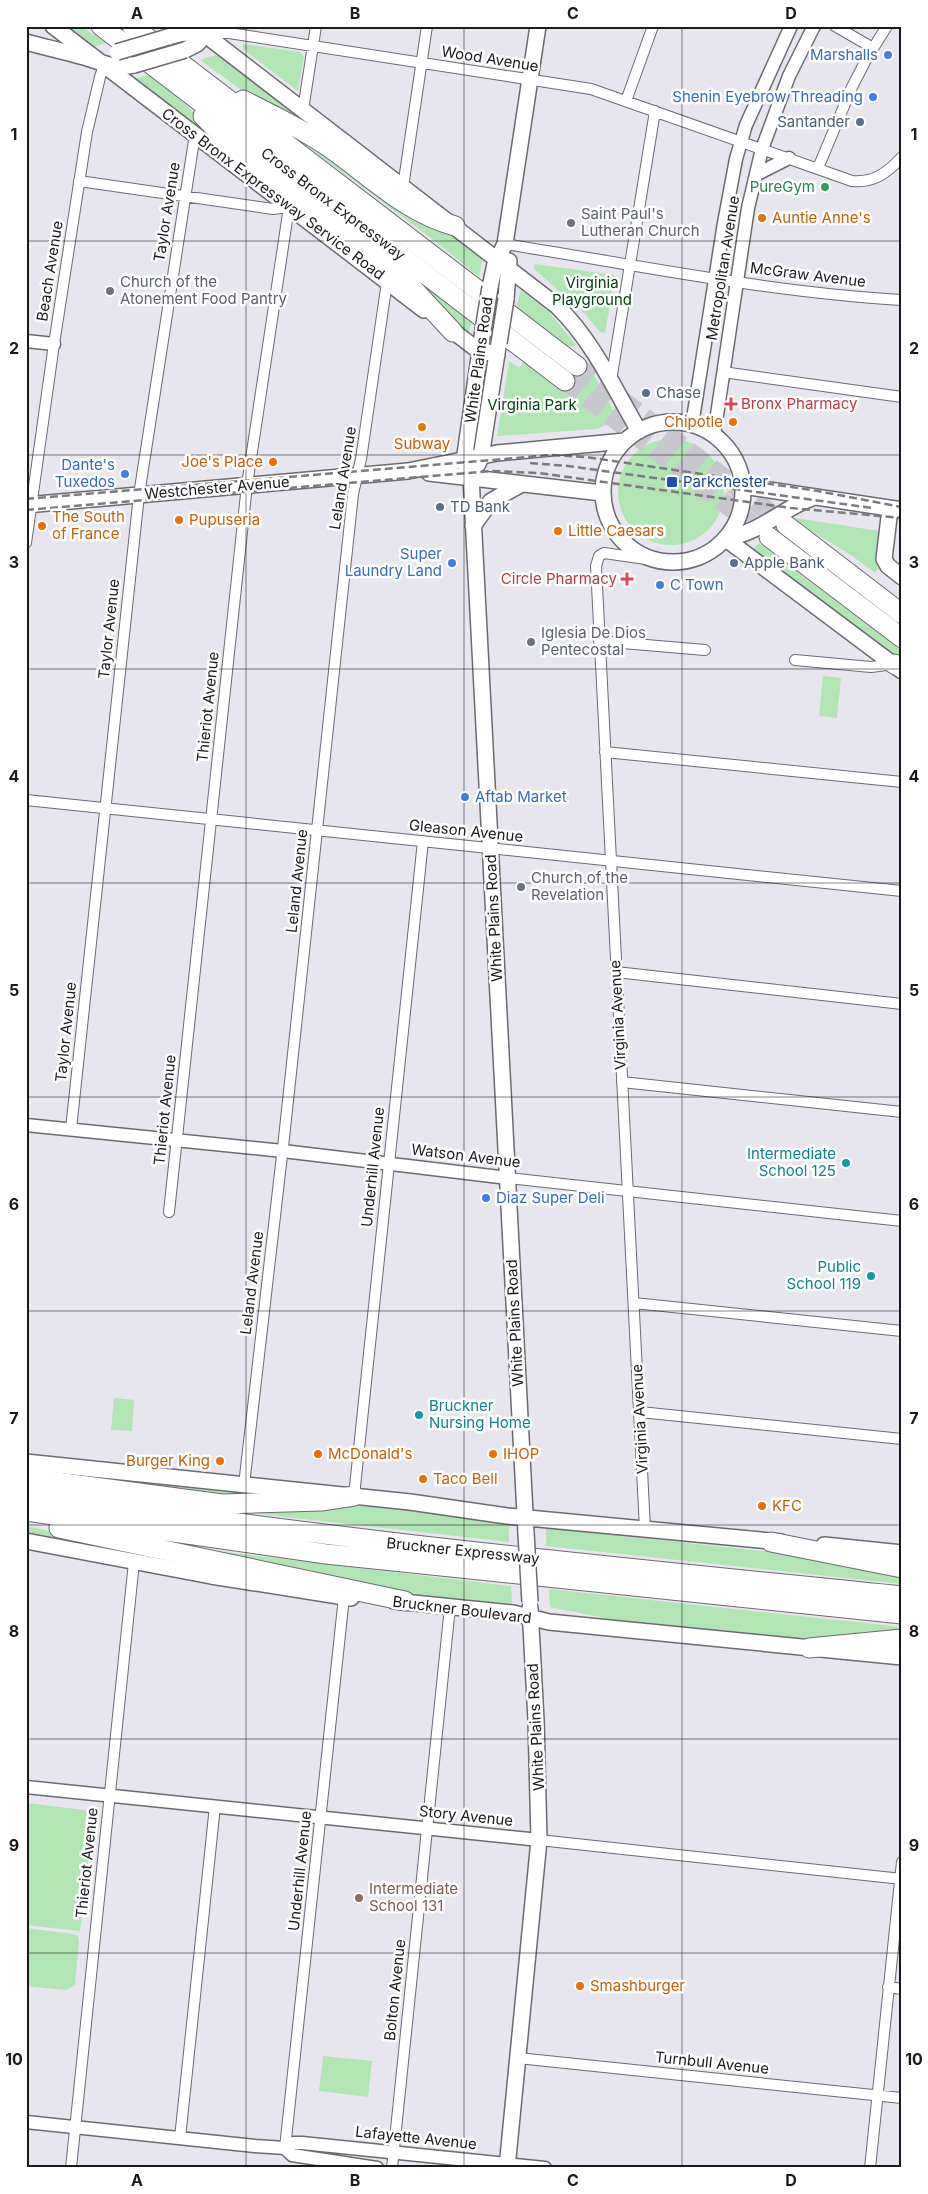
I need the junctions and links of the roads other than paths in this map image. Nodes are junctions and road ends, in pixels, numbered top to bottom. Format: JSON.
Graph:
{"nodes":[{"id":1,"x":54,"y":26,"type":"edge"},
{"id":2,"x":102,"y":26,"type":"edge"},
{"id":3,"x":316,"y":26,"type":"edge"},
{"id":4,"x":427,"y":26,"type":"edge"},
{"id":5,"x":538,"y":26,"type":"edge"},
{"id":6,"x":653,"y":26,"type":"edge"},
{"id":7,"x":791,"y":26,"type":"edge"},
{"id":8,"x":814,"y":26,"type":"edge"},
{"id":9,"x":834,"y":26,"type":"edge"},
{"id":10,"x":887,"y":26,"type":"edge"},
{"id":11,"x":135,"y":28,"type":"edge"},
{"id":12,"x":203,"y":29,"type":"edge"},
{"id":13,"x":26,"y":42,"type":"edge"},
{"id":14,"x":313,"y":46,"type":"junction"},
{"id":15,"x":873,"y":48,"type":"junction"},
{"id":16,"x":421,"y":63,"type":"junction"},
{"id":17,"x":104,"y":65,"type":"junction"},
{"id":18,"x":163,"y":73,"type":"junction"},
{"id":19,"x":194,"y":73,"type":"junction"},
{"id":20,"x":530,"y":80,"type":"junction"},
{"id":21,"x":626,"y":101,"type":"junction"},
{"id":22,"x":303,"y":110,"type":"junction"},
{"id":23,"x":654,"y":111,"type":"junction"},
{"id":24,"x":195,"y":134,"type":"junction"},
{"id":25,"x":741,"y":142,"type":"junction"},
{"id":26,"x":762,"y":149,"type":"junction"},
{"id":27,"x":902,"y":157,"type":"edge"},
{"id":28,"x":789,"y":158,"type":"junction"},
{"id":29,"x":818,"y":168,"type":"junction"},
{"id":30,"x":757,"y":174,"type":"junction"},
{"id":31,"x":79,"y":181,"type":"junction"},
{"id":32,"x":403,"y":187,"type":"junction"},
{"id":33,"x":185,"y":196,"type":"junction"},
{"id":34,"x":289,"y":207,"type":"junction"},
{"id":35,"x":455,"y":226,"type":"junction"},
{"id":36,"x":504,"y":244,"type":"junction"},
{"id":37,"x":497,"y":258,"type":"junction"},
{"id":38,"x":630,"y":264,"type":"junction"},
{"id":39,"x":510,"y":268,"type":"junction"},
{"id":40,"x":715,"y":279,"type":"junction"},
{"id":41,"x":387,"y":282,"type":"junction"},
{"id":42,"x":737,"y":282,"type":"junction"},
{"id":43,"x":902,"y":300,"type":"edge"},
{"id":44,"x":453,"y":332,"type":"junction"},
{"id":45,"x":26,"y":341,"type":"edge"},
{"id":46,"x":54,"y":344,"type":"junction"},
{"id":47,"x":498,"y":349,"type":"junction"},
{"id":48,"x":480,"y":350,"type":"junction"},
{"id":49,"x":577,"y":366,"type":"tunnel mouth"},
{"id":50,"x":723,"y":372,"type":"junction"},
{"id":51,"x":565,"y":381,"type":"tunnel mouth"},
{"id":52,"x":611,"y":381,"type":"junction"},
{"id":53,"x":902,"y":397,"type":"edge"},
{"id":54,"x":692,"y":425,"type":"junction"},
{"id":55,"x":638,"y":431,"type":"junction"},
{"id":56,"x":714,"y":435,"type":"junction"},
{"id":57,"x":625,"y":440,"type":"junction"},
{"id":58,"x":481,"y":457,"type":"junction"},
{"id":59,"x":464,"y":461,"type":"junction"},
{"id":60,"x":408,"y":471,"type":"junction"},
{"id":61,"x":358,"y":476,"type":"junction"},
{"id":62,"x":471,"y":477,"type":"junction"},
{"id":63,"x":247,"y":485,"type":"junction"},
{"id":64,"x":520,"y":485,"type":"junction"},
{"id":65,"x":743,"y":486,"type":"junction"},
{"id":66,"x":602,"y":494,"type":"junction"},
{"id":67,"x":138,"y":496,"type":"junction"},
{"id":68,"x":814,"y":497,"type":"junction"},
{"id":69,"x":28,"y":505,"type":"edge"},
{"id":70,"x":896,"y":510,"type":"edge"},
{"id":71,"x":786,"y":525,"type":"tunnel mouth"},
{"id":72,"x":474,"y":526,"type":"junction"},
{"id":73,"x":769,"y":537,"type":"tunnel mouth"},
{"id":74,"x":726,"y":538,"type":"junction"},
{"id":75,"x":26,"y":543,"type":"edge"},
{"id":76,"x":652,"y":560,"type":"junction"},
{"id":77,"x":834,"y":563,"type":"junction"},
{"id":78,"x":902,"y":577,"type":"edge"},
{"id":79,"x":902,"y":608,"type":"edge"},
{"id":80,"x":902,"y":614,"type":"edge"},
{"id":81,"x":902,"y":638,"type":"edge"},
{"id":82,"x":599,"y":641,"type":"junction"},
{"id":83,"x":705,"y":650,"type":"dead end"},
{"id":84,"x":795,"y":660,"type":"dead end"},
{"id":85,"x":899,"y":667,"type":"edge"},
{"id":86,"x":605,"y":752,"type":"junction"},
{"id":87,"x":902,"y":782,"type":"edge"},
{"id":88,"x":26,"y":800,"type":"edge"},
{"id":89,"x":105,"y":808,"type":"junction"},
{"id":90,"x":211,"y":819,"type":"junction"},
{"id":91,"x":317,"y":830,"type":"junction"},
{"id":92,"x":423,"y":841,"type":"junction"},
{"id":93,"x":490,"y":848,"type":"junction"},
{"id":94,"x":611,"y":861,"type":"junction"},
{"id":95,"x":902,"y":891,"type":"edge"},
{"id":96,"x":616,"y":972,"type":"junction"},
{"id":97,"x":902,"y":1004,"type":"edge"},
{"id":98,"x":622,"y":1082,"type":"junction"},
{"id":99,"x":902,"y":1112,"type":"edge"},
{"id":100,"x":26,"y":1125,"type":"edge"},
{"id":101,"x":71,"y":1129,"type":"junction"},
{"id":102,"x":176,"y":1141,"type":"junction"},
{"id":103,"x":282,"y":1151,"type":"junction"},
{"id":104,"x":389,"y":1163,"type":"junction"},
{"id":105,"x":508,"y":1178,"type":"junction"},
{"id":106,"x":628,"y":1192,"type":"junction"},
{"id":107,"x":169,"y":1212,"type":"dead end"},
{"id":108,"x":902,"y":1221,"type":"edge"},
{"id":109,"x":634,"y":1303,"type":"junction"},
{"id":110,"x":902,"y":1331,"type":"edge"},
{"id":111,"x":640,"y":1412,"type":"junction"},
{"id":112,"x":902,"y":1439,"type":"edge"},
{"id":113,"x":26,"y":1462,"type":"edge"},
{"id":114,"x":26,"y":1478,"type":"edge"},
{"id":115,"x":244,"y":1485,"type":"junction"},
{"id":116,"x":26,"y":1492,"type":"edge"},
{"id":117,"x":354,"y":1496,"type":"junction"},
{"id":118,"x":26,"y":1511,"type":"edge"},
{"id":119,"x":525,"y":1517,"type":"junction"},
{"id":120,"x":26,"y":1520,"type":"edge"},
{"id":121,"x":645,"y":1529,"type":"junction"},
{"id":122,"x":26,"y":1541,"type":"edge"},
{"id":123,"x":771,"y":1542,"type":"junction"},
{"id":124,"x":902,"y":1552,"type":"edge"},
{"id":125,"x":134,"y":1562,"type":"junction"},
{"id":126,"x":902,"y":1568,"type":"edge"},
{"id":127,"x":902,"y":1596,"type":"edge"},
{"id":128,"x":344,"y":1597,"type":"junction"},
{"id":129,"x":405,"y":1601,"type":"junction"},
{"id":130,"x":450,"y":1606,"type":"junction"},
{"id":131,"x":902,"y":1614,"type":"edge"},
{"id":132,"x":530,"y":1618,"type":"junction"},
{"id":133,"x":902,"y":1639,"type":"edge"},
{"id":134,"x":809,"y":1648,"type":"junction"},
{"id":135,"x":902,"y":1657,"type":"edge"},
{"id":136,"x":26,"y":1787,"type":"edge"},
{"id":137,"x":109,"y":1795,"type":"junction"},
{"id":138,"x":215,"y":1806,"type":"junction"},
{"id":139,"x":321,"y":1818,"type":"junction"},
{"id":140,"x":426,"y":1828,"type":"junction"},
{"id":141,"x":539,"y":1840,"type":"junction"},
{"id":142,"x":902,"y":1862,"type":"edge"},
{"id":143,"x":901,"y":1879,"type":"edge"},
{"id":144,"x":888,"y":1987,"type":"junction"},
{"id":145,"x":902,"y":1989,"type":"edge"},
{"id":146,"x":518,"y":2058,"type":"junction"},
{"id":147,"x":877,"y":2096,"type":"junction"},
{"id":148,"x":902,"y":2098,"type":"edge"},
{"id":149,"x":26,"y":2122,"type":"edge"},
{"id":150,"x":76,"y":2128,"type":"junction"},
{"id":151,"x":180,"y":2138,"type":"junction"},
{"id":152,"x":285,"y":2148,"type":"junction"},
{"id":153,"x":393,"y":2153,"type":"junction"},
{"id":154,"x":507,"y":2166,"type":"edge"},
{"id":155,"x":71,"y":2168,"type":"edge"},
{"id":156,"x":376,"y":2168,"type":"edge"},
{"id":157,"x":392,"y":2168,"type":"edge"},
{"id":158,"x":545,"y":2168,"type":"edge"},
{"id":159,"x":870,"y":2168,"type":"edge"}],
"edges":[{"from":1,"to":17,"type":"main road","name":"Cross Bronx Expressway Service Road"},
{"from":2,"to":18,"type":"highway","name":"Cross Bronx Expressway"},
{"from":3,"to":14,"type":"street"},
{"from":4,"to":16,"type":"street"},
{"from":5,"to":20,"type":"main road","name":"White Plains Road"},
{"from":6,"to":21,"type":"street"},
{"from":7,"to":25,"type":"street","name":"Metropolitan Avenue"},
{"from":8,"to":26,"type":"street","name":"Metropolitan Avenue"},
{"from":9,"to":15,"type":"street"},
{"from":10,"to":15,"type":"street"},
{"from":11,"to":19,"type":"highway","name":"Cross Bronx Expressway"},
{"from":12,"to":14,"type":"street","name":"Wood Avenue"},
{"from":12,"to":17,"type":"main road","bridge":true},
{"from":12,"to":17,"type":"main road","bridge":true},
{"from":12,"to":22,"type":"main road"},
{"from":13,"to":17,"type":"main road"},
{"from":14,"to":16,"type":"street","name":"Wood Avenue"},
{"from":14,"to":22,"type":"street"},
{"from":15,"to":29,"type":"street"},
{"from":16,"to":20,"type":"street","name":"Wood Avenue"},
{"from":16,"to":32,"type":"street"},
{"from":17,"to":24,"type":"main road","name":"Cross Bronx Expressway Service Road"},
{"from":17,"to":31,"type":"street","name":"Beach Avenue"},
{"from":18,"to":44,"type":"highway"},
{"from":18,"to":51,"type":"highway","name":"Cross Bronx Expressway"},
{"from":19,"to":35,"type":"highway"},
{"from":19,"to":49,"type":"highway","name":"Cross Bronx Expressway"},
{"from":20,"to":21,"type":"street","name":"Wood Avenue"},
{"from":20,"to":36,"type":"main road","name":"White Plains Road"},
{"from":21,"to":23,"type":"street","name":"Wood Avenue"},
{"from":22,"to":32,"type":"main road"},
{"from":23,"to":25,"type":"street","name":"Wood Avenue"},
{"from":23,"to":38,"type":"street"},
{"from":24,"to":33,"type":"street","name":"Taylor Avenue"},
{"from":24,"to":34,"type":"main road","name":"Cross Bronx Expressway Service Road"},
{"from":25,"to":26,"type":"street","name":"Wood Avenue"},
{"from":25,"to":40,"type":"street","name":"Metropolitan Avenue"},
{"from":26,"to":28,"type":"street","name":"Wood Avenue"},
{"from":26,"to":30,"type":"street","name":"Metropolitan Avenue"},
{"from":27,"to":29,"type":"street","name":"Wood Avenue"},
{"from":28,"to":29,"type":"street","name":"Wood Avenue"},
{"from":28,"to":30,"type":"street"},
{"from":30,"to":42,"type":"street","name":"Metropolitan Avenue"},
{"from":31,"to":33,"type":"street"},
{"from":31,"to":46,"type":"street","name":"Beach Avenue"},
{"from":32,"to":35,"type":"main road"},
{"from":33,"to":34,"type":"street"},
{"from":33,"to":67,"type":"street","name":"Taylor Avenue"},
{"from":34,"to":41,"type":"main road","name":"Cross Bronx Expressway Service Road"},
{"from":34,"to":63,"type":"street","name":"Thieriot Avenue"},
{"from":35,"to":37,"type":"main road"},
{"from":36,"to":37,"type":"main road","name":"White Plains Road"},
{"from":36,"to":38,"type":"street","name":"McGraw Avenue"},
{"from":36,"to":39,"type":"main road","name":"White Plains Road"},
{"from":37,"to":39,"type":"main road"},
{"from":37,"to":48,"type":"main road","name":"White Plains Road","bridge":true},
{"from":38,"to":40,"type":"street","name":"McGraw Avenue"},
{"from":38,"to":52,"type":"street"},
{"from":39,"to":47,"type":"main road","name":"White Plains Road","bridge":true},
{"from":39,"to":52,"type":"main road"},
{"from":40,"to":42,"type":"street","name":"McGraw Avenue"},
{"from":40,"to":54,"type":"street","name":"Metropolitan Avenue"},
{"from":41,"to":44,"type":"main road","name":"Cross Bronx Expressway Service Road"},
{"from":41,"to":61,"type":"street","name":"Leland Avenue"},
{"from":42,"to":43,"type":"street","name":"McGraw Avenue"},
{"from":42,"to":50,"type":"street","name":"Metropolitan Avenue"},
{"from":44,"to":48,"type":"main road","name":"Cross Bronx Expressway Service Road"},
{"from":45,"to":46,"type":"street"},
{"from":46,"to":69,"type":"street","name":"Beach Avenue"},
{"from":47,"to":48,"type":"main road","name":"Cross Bronx Expressway Service Road"},
{"from":47,"to":58,"type":"main road","name":"White Plains Road"},
{"from":48,"to":59,"type":"main road","name":"White Plains Road"},
{"from":50,"to":53,"type":"street"},
{"from":50,"to":56,"type":"street","name":"Metropolitan Avenue"},
{"from":52,"to":55,"type":"main road"},
{"from":54,"to":55,"type":"main road"},
{"from":54,"to":56,"type":"main road"},
{"from":55,"to":57,"type":"main road"},
{"from":56,"to":65,"type":"main road"},
{"from":57,"to":58,"type":"main road","name":"Westchester Avenue"},
{"from":57,"to":66,"type":"main road"},
{"from":58,"to":59,"type":"main road","name":"Westchester Avenue"},
{"from":58,"to":62,"type":"main road","name":"White Plains Road"},
{"from":59,"to":60,"type":"main road","name":"Westchester Avenue"},
{"from":59,"to":62,"type":"main road","name":"White Plains Road"},
{"from":60,"to":61,"type":"main road","name":"Westchester Avenue"},
{"from":60,"to":62,"type":"main road","name":"Westchester Avenue"},
{"from":61,"to":63,"type":"main road","name":"Westchester Avenue"},
{"from":61,"to":91,"type":"street","name":"Leland Avenue"},
{"from":62,"to":64,"type":"main road","name":"Westchester Avenue"},
{"from":62,"to":72,"type":"main road","name":"White Plains Road"},
{"from":63,"to":67,"type":"main road","name":"Westchester Avenue"},
{"from":63,"to":90,"type":"street","name":"Thieriot Avenue"},
{"from":64,"to":66,"type":"main road","name":"Westchester Avenue"},
{"from":64,"to":72,"type":"main road"},
{"from":65,"to":68,"type":"main road"},
{"from":65,"to":74,"type":"main road"},
{"from":66,"to":76,"type":"main road"},
{"from":67,"to":69,"type":"main road","name":"Westchester Avenue"},
{"from":67,"to":89,"type":"street","name":"Taylor Avenue"},
{"from":68,"to":70,"type":"main road"},
{"from":68,"to":74,"type":"main road"},
{"from":69,"to":75,"type":"street","name":"Beach Avenue"},
{"from":70,"to":78,"type":"main road"},
{"from":71,"to":77,"type":"highway"},
{"from":72,"to":93,"type":"main road","name":"White Plains Road"},
{"from":73,"to":81,"type":"highway"},
{"from":74,"to":76,"type":"main road"},
{"from":74,"to":85,"type":"main road"},
{"from":76,"to":82,"type":"street","name":"Virginia Avenue"},
{"from":77,"to":79,"type":"highway"},
{"from":77,"to":80,"type":"highway"},
{"from":82,"to":83,"type":"street"},
{"from":82,"to":86,"type":"street","name":"Virginia Avenue"},
{"from":84,"to":85,"type":"street"},
{"from":86,"to":87,"type":"street"},
{"from":86,"to":94,"type":"street","name":"Virginia Avenue"},
{"from":88,"to":89,"type":"street","name":"Gleason Avenue"},
{"from":89,"to":90,"type":"street","name":"Gleason Avenue"},
{"from":89,"to":101,"type":"street","name":"Taylor Avenue"},
{"from":90,"to":91,"type":"street","name":"Gleason Avenue"},
{"from":90,"to":102,"type":"street","name":"Thieriot Avenue"},
{"from":91,"to":92,"type":"street","name":"Gleason Avenue"},
{"from":91,"to":103,"type":"street","name":"Leland Avenue"},
{"from":92,"to":93,"type":"street","name":"Gleason Avenue"},
{"from":92,"to":104,"type":"street","name":"Underhill Avenue"},
{"from":93,"to":94,"type":"street","name":"Gleason Avenue"},
{"from":93,"to":105,"type":"main road","name":"White Plains Road"},
{"from":94,"to":95,"type":"street","name":"Gleason Avenue"},
{"from":94,"to":96,"type":"street","name":"Virginia Avenue"},
{"from":96,"to":97,"type":"street"},
{"from":96,"to":98,"type":"street","name":"Virginia Avenue"},
{"from":98,"to":99,"type":"street"},
{"from":98,"to":106,"type":"street","name":"Virginia Avenue"},
{"from":100,"to":101,"type":"street","name":"Watson Avenue"},
{"from":101,"to":102,"type":"street","name":"Watson Avenue"},
{"from":102,"to":103,"type":"street","name":"Watson Avenue"},
{"from":102,"to":107,"type":"street","name":"Thieriot Avenue"},
{"from":103,"to":104,"type":"street","name":"Watson Avenue"},
{"from":103,"to":115,"type":"street","name":"Leland Avenue"},
{"from":104,"to":105,"type":"street","name":"Watson Avenue"},
{"from":104,"to":117,"type":"street","name":"Underhill Avenue"},
{"from":105,"to":106,"type":"street","name":"Watson Avenue"},
{"from":105,"to":119,"type":"main road","name":"White Plains Road"},
{"from":106,"to":108,"type":"street","name":"Watson Avenue"},
{"from":106,"to":109,"type":"street","name":"Virginia Avenue"},
{"from":109,"to":110,"type":"street"},
{"from":109,"to":111,"type":"street","name":"Virginia Avenue"},
{"from":111,"to":112,"type":"street"},
{"from":111,"to":121,"type":"street","name":"Virginia Avenue"},
{"from":113,"to":115,"type":"main road"},
{"from":114,"to":117,"type":"highway"},
{"from":115,"to":117,"type":"main road"},
{"from":116,"to":127,"type":"highway","name":"Bruckner Expressway"},
{"from":117,"to":119,"type":"main road"},
{"from":118,"to":131,"type":"highway","name":"Bruckner Expressway"},
{"from":119,"to":121,"type":"main road"},
{"from":119,"to":132,"type":"main road","name":"White Plains Road","bridge":true},
{"from":120,"to":129,"type":"highway"},
{"from":121,"to":123,"type":"main road"},
{"from":122,"to":125,"type":"main road","name":"Bruckner Boulevard"},
{"from":123,"to":124,"type":"main road"},
{"from":123,"to":126,"type":"highway"},
{"from":125,"to":128,"type":"main road","name":"Bruckner Boulevard"},
{"from":125,"to":137,"type":"street","name":"Thieriot Avenue"},
{"from":128,"to":129,"type":"main road","name":"Bruckner Boulevard"},
{"from":128,"to":139,"type":"street","name":"Underhill Avenue"},
{"from":129,"to":130,"type":"main road","name":"Bruckner Boulevard"},
{"from":130,"to":132,"type":"main road","name":"Bruckner Boulevard"},
{"from":130,"to":140,"type":"street","name":"Bolton Avenue"},
{"from":132,"to":134,"type":"main road","name":"Bruckner Boulevard"},
{"from":132,"to":141,"type":"main road","name":"White Plains Road"},
{"from":133,"to":134,"type":"highway"},
{"from":134,"to":135,"type":"main road","name":"Bruckner Boulevard"},
{"from":136,"to":137,"type":"street","name":"Story Avenue"},
{"from":137,"to":138,"type":"street","name":"Story Avenue"},
{"from":137,"to":150,"type":"street","name":"Thieriot Avenue"},
{"from":138,"to":139,"type":"street","name":"Story Avenue"},
{"from":138,"to":151,"type":"street"},
{"from":139,"to":140,"type":"street","name":"Story Avenue"},
{"from":139,"to":152,"type":"street","name":"Underhill Avenue"},
{"from":140,"to":141,"type":"street","name":"Story Avenue"},
{"from":140,"to":153,"type":"street","name":"Bolton Avenue"},
{"from":141,"to":143,"type":"street","name":"Story Avenue"},
{"from":141,"to":146,"type":"main road","name":"White Plains Road"},
{"from":142,"to":143,"type":"street"},
{"from":143,"to":144,"type":"street"},
{"from":144,"to":145,"type":"street"},
{"from":144,"to":147,"type":"street"},
{"from":146,"to":147,"type":"street","name":"Turnbull Avenue"},
{"from":146,"to":154,"type":"main road","name":"White Plains Road"},
{"from":147,"to":148,"type":"street","name":"Turnbull Avenue"},
{"from":147,"to":159,"type":"street"},
{"from":149,"to":150,"type":"street","name":"Lafayette Avenue"},
{"from":150,"to":151,"type":"street","name":"Lafayette Avenue"},
{"from":150,"to":155,"type":"street","name":"Thieriot Avenue"},
{"from":151,"to":152,"type":"street","name":"Lafayette Avenue"},
{"from":152,"to":153,"type":"street","name":"Lafayette Avenue"},
{"from":152,"to":156,"type":"street","name":"Lafayette Avenue"},
{"from":153,"to":154,"type":"street","name":"Lafayette Avenue"},
{"from":153,"to":157,"type":"street","name":"Bolton Avenue"},
{"from":154,"to":158,"type":"street","name":"Lafayette Avenue"}]}
